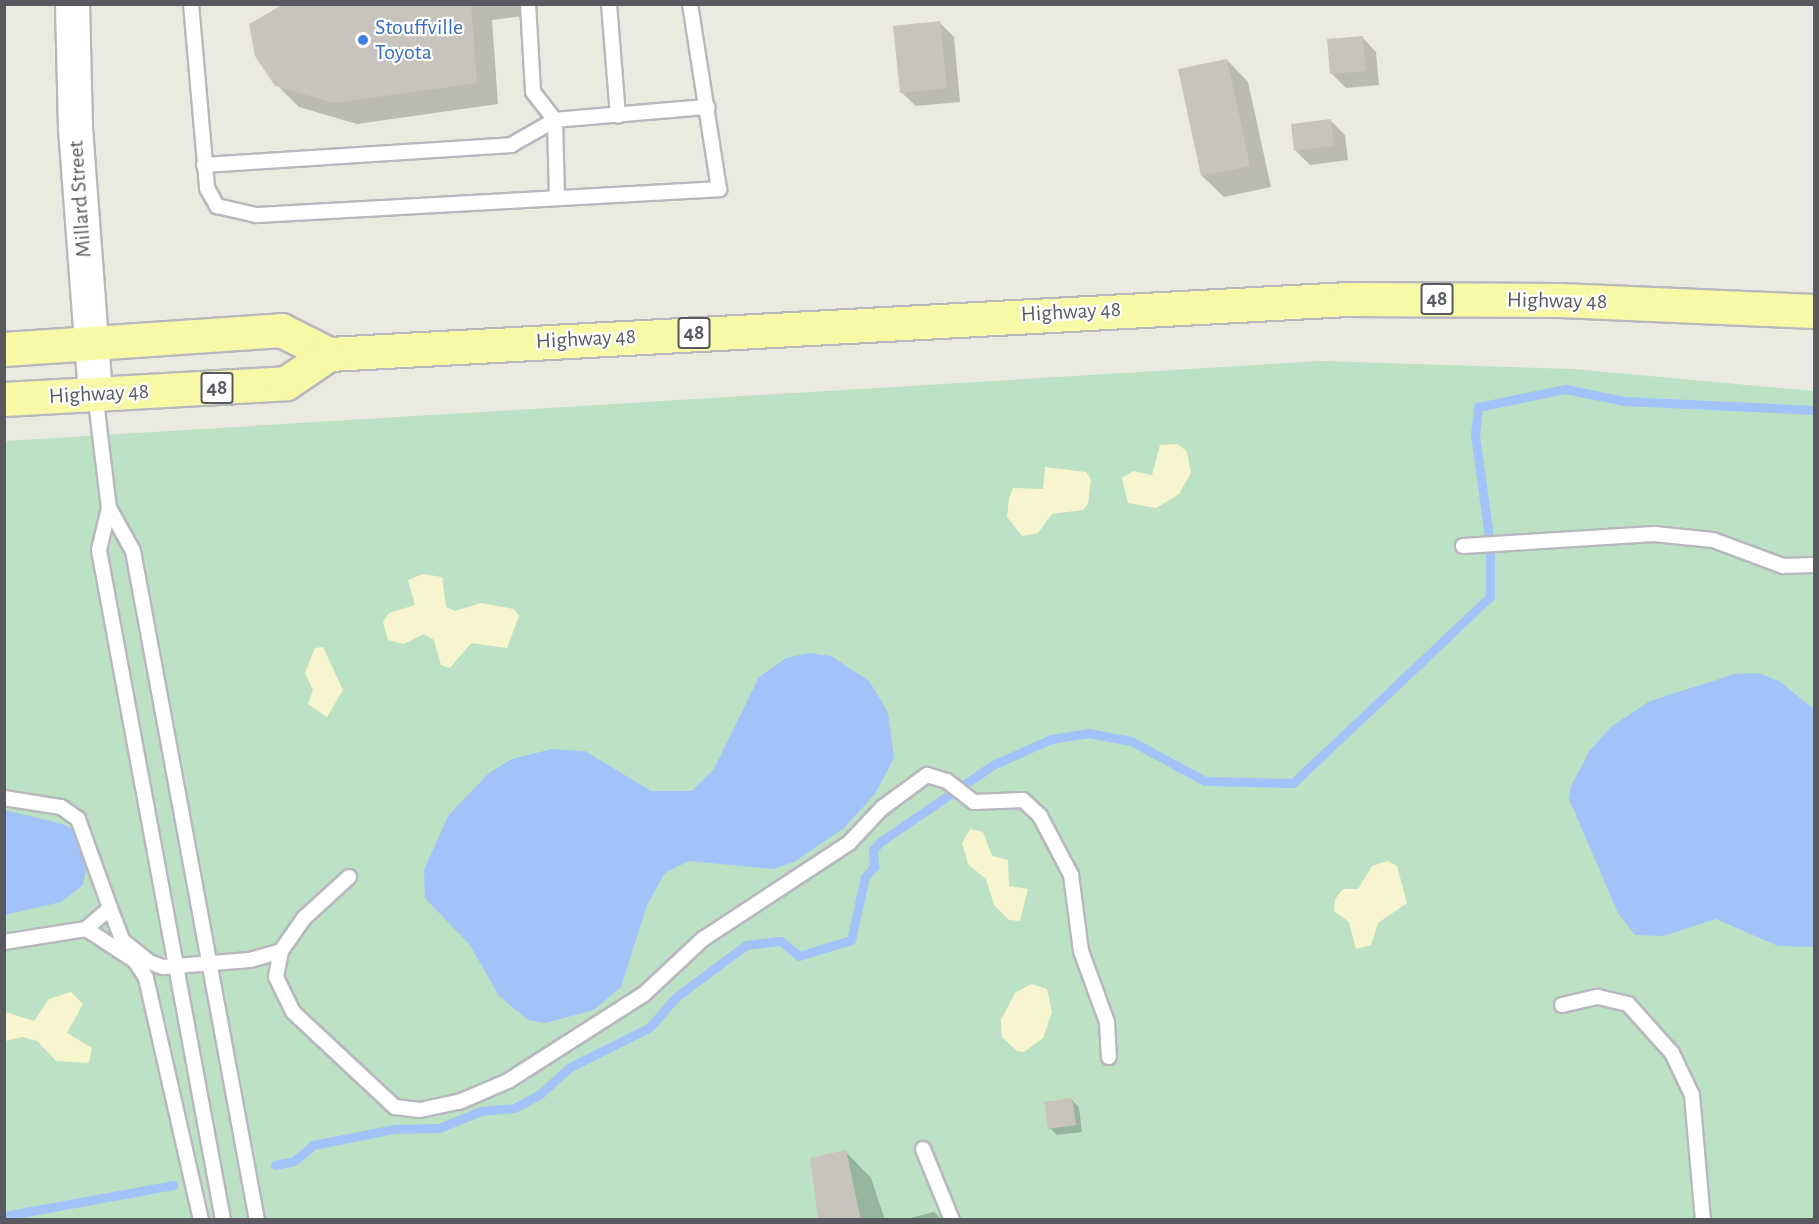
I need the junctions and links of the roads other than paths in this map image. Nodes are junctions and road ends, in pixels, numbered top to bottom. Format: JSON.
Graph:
{"nodes":[{"id":1,"x":72,"y":4,"type":"edge"},
{"id":2,"x":191,"y":4,"type":"edge"},
{"id":3,"x":528,"y":4,"type":"edge"},
{"id":4,"x":609,"y":4,"type":"edge"},
{"id":5,"x":690,"y":4,"type":"edge"},
{"id":6,"x":707,"y":107,"type":"junction"},
{"id":7,"x":618,"y":116,"type":"junction"},
{"id":8,"x":555,"y":120,"type":"junction"},
{"id":9,"x":204,"y":165,"type":"junction"},
{"id":10,"x":557,"y":198,"type":"junction"},
{"id":11,"x":1815,"y":312,"type":"edge"},
{"id":12,"x":93,"y":343,"type":"junction"},
{"id":13,"x":4,"y":349,"type":"edge"},
{"id":14,"x":329,"y":354,"type":"junction"},
{"id":15,"x":95,"y":393,"type":"junction"},
{"id":16,"x":4,"y":399,"type":"edge"},
{"id":17,"x":109,"y":508,"type":"junction"},
{"id":18,"x":1467,"y":545,"type":"dead end"},
{"id":19,"x":1815,"y":566,"type":"edge"},
{"id":20,"x":4,"y":798,"type":"edge"},
{"id":21,"x":349,"y":877,"type":"dead end"},
{"id":22,"x":110,"y":909,"type":"junction"},
{"id":23,"x":86,"y":929,"type":"junction"},
{"id":24,"x":4,"y":942,"type":"edge"},
{"id":25,"x":282,"y":951,"type":"junction"},
{"id":26,"x":209,"y":963,"type":"junction"},
{"id":27,"x":176,"y":966,"type":"junction"},
{"id":28,"x":1562,"y":1005,"type":"dead end"},
{"id":29,"x":1109,"y":1058,"type":"dead end"},
{"id":30,"x":923,"y":1149,"type":"dead end"},
{"id":31,"x":201,"y":1220,"type":"edge"},
{"id":32,"x":223,"y":1220,"type":"edge"},
{"id":33,"x":257,"y":1220,"type":"edge"},
{"id":34,"x":952,"y":1220,"type":"edge"},
{"id":35,"x":1703,"y":1220,"type":"edge"}],
"edges":[{"from":1,"to":12,"type":"street","name":"Millard Street"},
{"from":2,"to":9,"type":"lane"},
{"from":3,"to":8,"type":"lane"},
{"from":4,"to":7,"type":"lane"},
{"from":5,"to":6,"type":"lane"},
{"from":6,"to":7,"type":"lane"},
{"from":6,"to":10,"type":"lane"},
{"from":7,"to":8,"type":"lane"},
{"from":8,"to":9,"type":"lane"},
{"from":8,"to":10,"type":"lane"},
{"from":9,"to":10,"type":"lane"},
{"from":11,"to":14,"type":"main road","name":"Highway 48","number":"48"},
{"from":12,"to":13,"type":"main road","name":"Highway 48","number":"48"},
{"from":12,"to":14,"type":"main road","name":"Highway 48","number":"48"},
{"from":12,"to":15,"type":"street","name":"Millard Street"},
{"from":14,"to":15,"type":"main road","name":"Highway 48","number":"48"},
{"from":15,"to":16,"type":"main road","name":"Highway 48","number":"48"},
{"from":15,"to":17,"type":"lane"},
{"from":17,"to":26,"type":"lane"},
{"from":17,"to":27,"type":"lane"},
{"from":18,"to":19,"type":"lane"},
{"from":20,"to":22,"type":"lane"},
{"from":21,"to":25,"type":"lane"},
{"from":22,"to":23,"type":"lane"},
{"from":22,"to":27,"type":"lane"},
{"from":23,"to":24,"type":"lane"},
{"from":23,"to":31,"type":"lane"},
{"from":25,"to":26,"type":"lane"},
{"from":25,"to":29,"type":"lane"},
{"from":26,"to":27,"type":"lane"},
{"from":26,"to":33,"type":"lane"},
{"from":27,"to":32,"type":"lane"},
{"from":28,"to":35,"type":"lane"},
{"from":30,"to":34,"type":"lane"}]}
